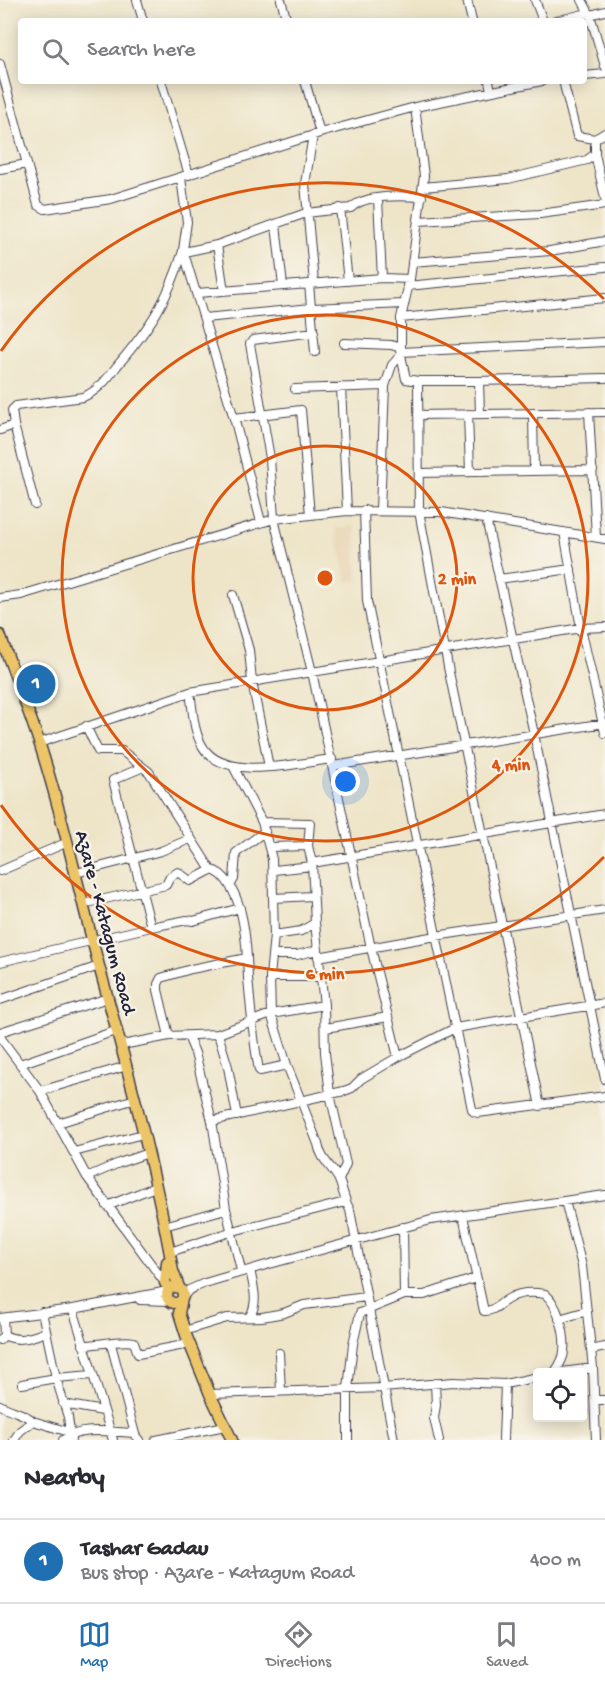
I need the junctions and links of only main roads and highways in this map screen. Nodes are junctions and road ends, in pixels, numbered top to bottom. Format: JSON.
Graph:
{"nodes":[{"id":1,"x":0,"y":635,"type":"edge"},
{"id":2,"x":164,"y":1225,"type":"junction"},
{"id":3,"x":174,"y":1293,"type":"junction"},
{"id":4,"x":189,"y":1344,"type":"junction"},
{"id":5,"x":232,"y":1440,"type":"edge"}],
"edges":[{"from":1,"to":2,"type":"main road","name":"Azare - Katagum Road"},
{"from":2,"to":3,"type":"main road","name":"Azare - Katagum Road"},
{"from":2,"to":3,"type":"main road","name":"Azare - Katagum Road"},
{"from":3,"to":4,"type":"main road","name":"Azare - Katagum Road"},
{"from":3,"to":4,"type":"main road","name":"Azare - Katagum Road"},
{"from":4,"to":5,"type":"main road","name":"Azare - Katagum Road"}]}
